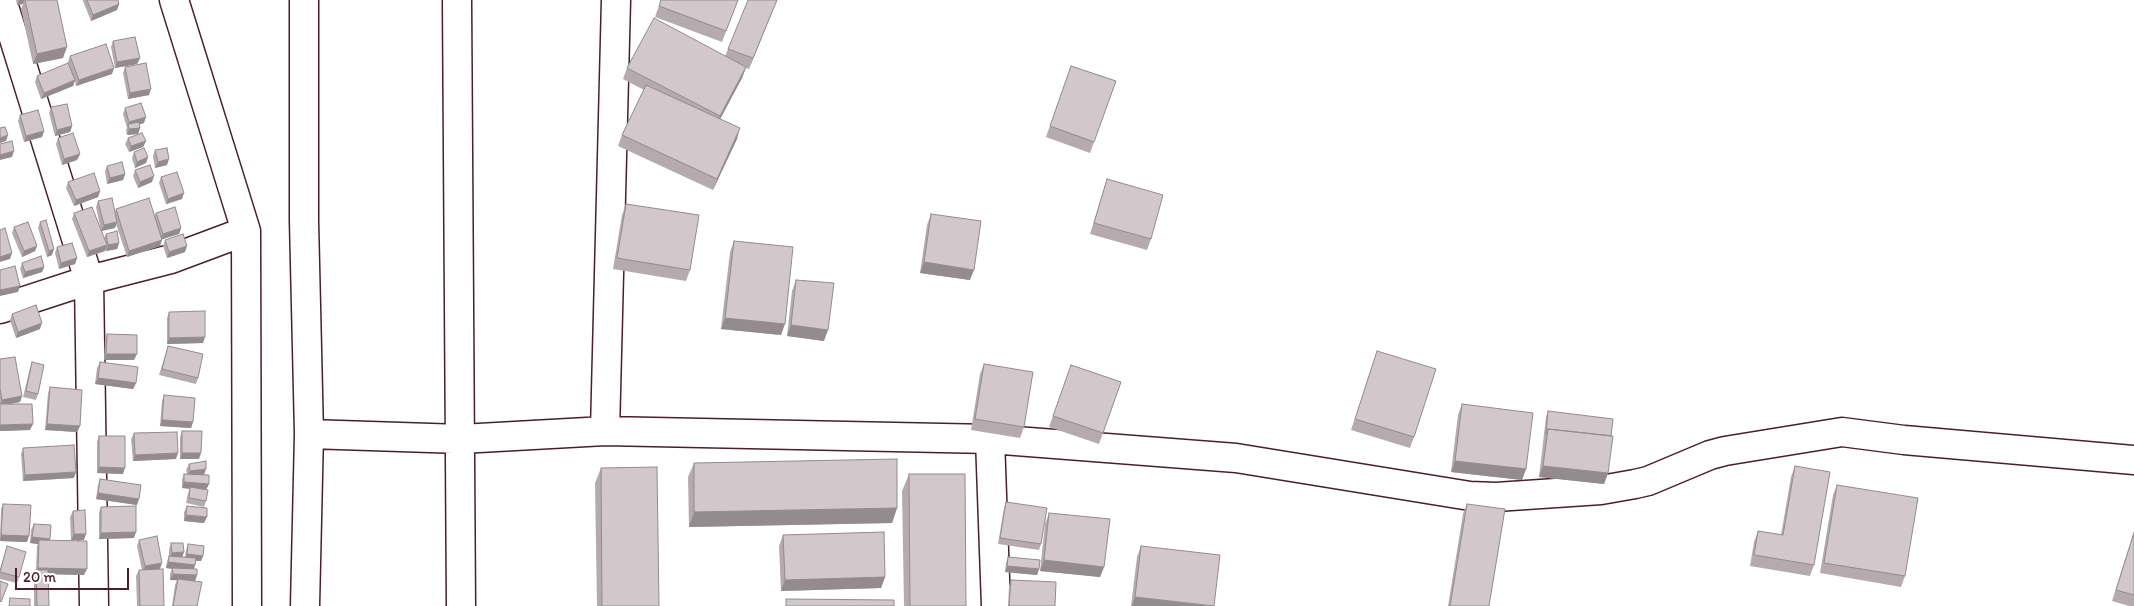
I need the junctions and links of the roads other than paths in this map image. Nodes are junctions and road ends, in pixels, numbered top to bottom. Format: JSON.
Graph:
{"nodes":[{"id":1,"x":2,"y":0,"type":"edge"},
{"id":2,"x":174,"y":0,"type":"edge"},
{"id":3,"x":304,"y":0,"type":"edge"},
{"id":4,"x":457,"y":0,"type":"edge"},
{"id":5,"x":616,"y":0,"type":"edge"},
{"id":6,"x":246,"y":231,"type":"junction"},
{"id":7,"x":89,"y":280,"type":"junction"},
{"id":8,"x":0,"y":309,"type":"edge"},
{"id":9,"x":605,"y":431,"type":"junction"},
{"id":10,"x":309,"y":434,"type":"junction"},
{"id":11,"x":461,"y":439,"type":"junction"},
{"id":12,"x":990,"y":439,"type":"junction"},
{"id":13,"x":2134,"y":460,"type":"edge"},
{"id":14,"x":94,"y":606,"type":"edge"},
{"id":15,"x":247,"y":606,"type":"edge"},
{"id":16,"x":305,"y":606,"type":"edge"},
{"id":17,"x":461,"y":606,"type":"edge"},
{"id":18,"x":996,"y":606,"type":"edge"}],
"edges":[{"from":1,"to":7,"type":"street"},
{"from":2,"to":6,"type":"street"},
{"from":3,"to":10,"type":"street"},
{"from":4,"to":11,"type":"street"},
{"from":5,"to":9,"type":"street"},
{"from":6,"to":7,"type":"street"},
{"from":6,"to":15,"type":"street"},
{"from":7,"to":8,"type":"street"},
{"from":7,"to":14,"type":"street"},
{"from":9,"to":11,"type":"street"},
{"from":9,"to":12,"type":"street"},
{"from":10,"to":11,"type":"street"},
{"from":10,"to":16,"type":"street"},
{"from":11,"to":17,"type":"street"},
{"from":12,"to":13,"type":"street"},
{"from":12,"to":18,"type":"street"}]}
